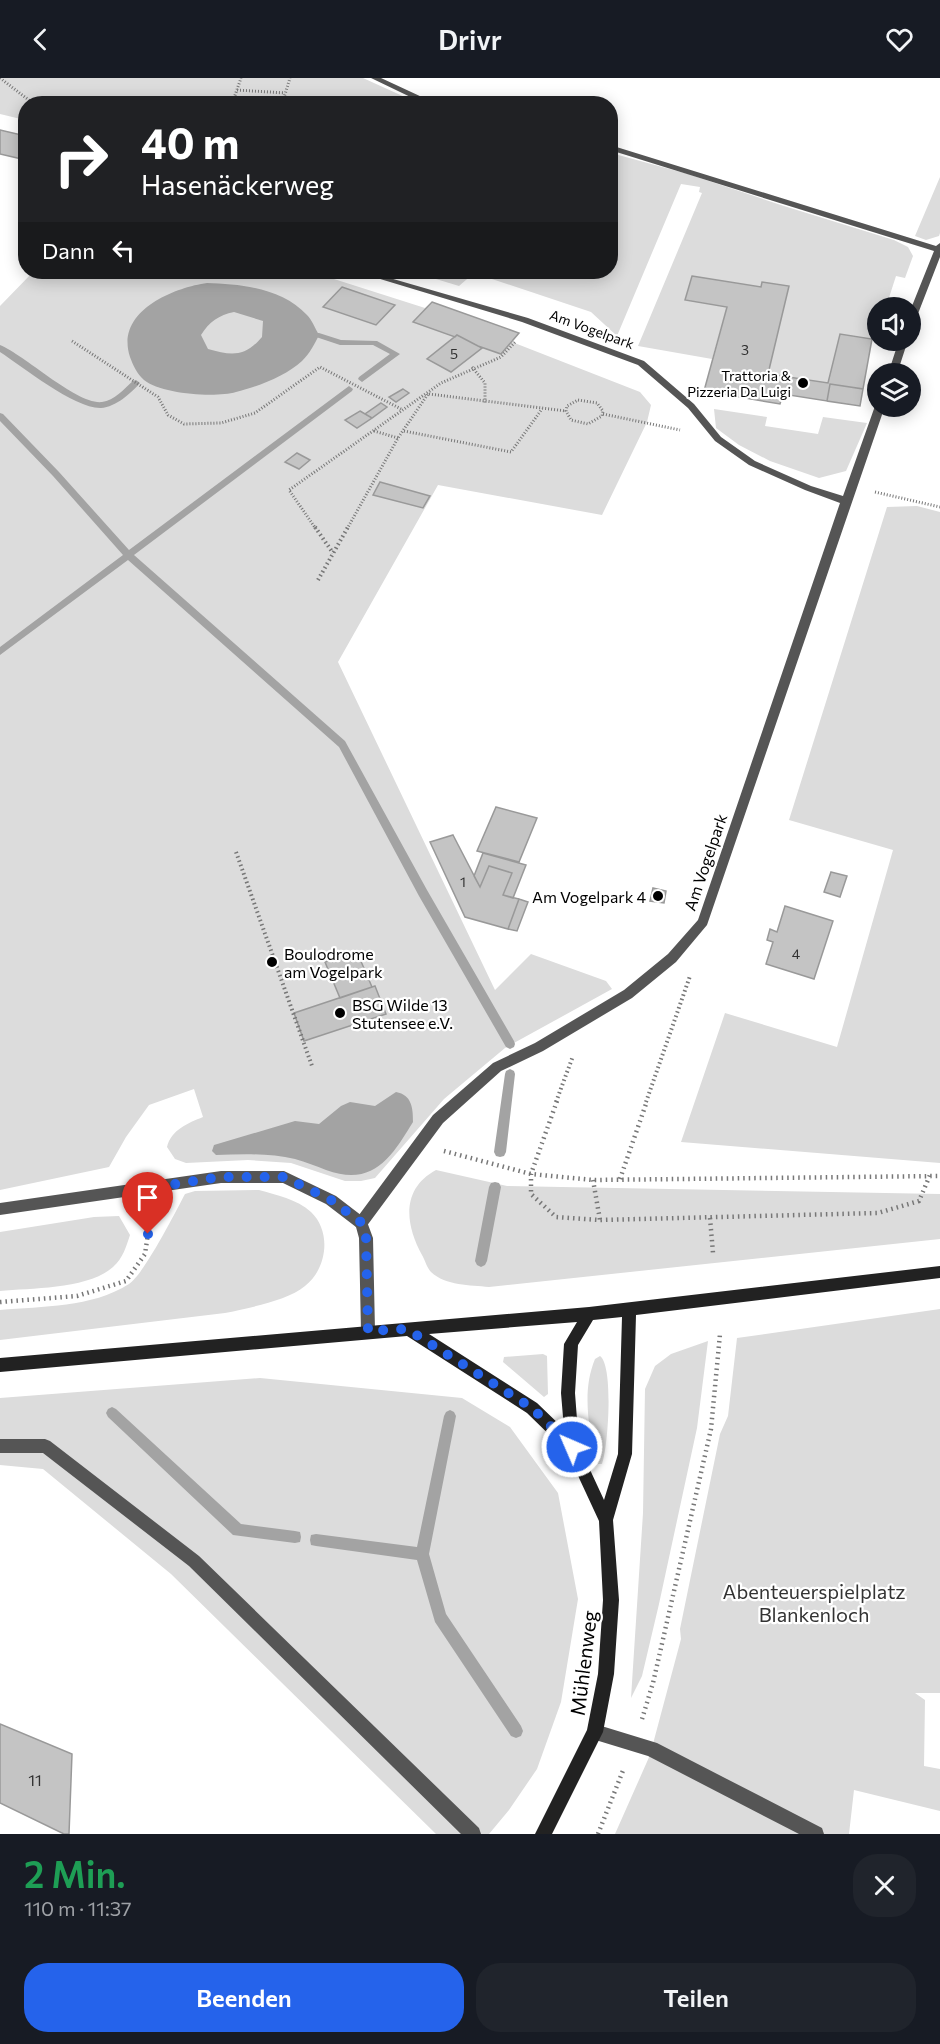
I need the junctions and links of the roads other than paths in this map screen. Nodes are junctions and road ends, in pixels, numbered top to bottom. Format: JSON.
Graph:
{"nodes":[{"id":1,"x":375,"y":78,"type":"edge"},
{"id":2,"x":415,"y":96,"type":"edge"},
{"id":3,"x":618,"y":149,"type":"edge"},
{"id":4,"x":939,"y":247,"type":"edge"},
{"id":5,"x":385,"y":279,"type":"edge"},
{"id":6,"x":920,"y":297,"type":"edge"},
{"id":7,"x":876,"y":417,"type":"edge"},
{"id":8,"x":846,"y":501,"type":"junction"},
{"id":9,"x":0,"y":1209,"type":"edge"},
{"id":10,"x":362,"y":1223,"type":"junction"},
{"id":11,"x":940,"y":1272,"type":"edge"},
{"id":12,"x":629,"y":1308,"type":"junction"},
{"id":13,"x":588,"y":1314,"type":"junction"},
{"id":14,"x":407,"y":1329,"type":"junction"},
{"id":15,"x":368,"y":1331,"type":"junction"},
{"id":16,"x":0,"y":1365,"type":"edge"},
{"id":17,"x":0,"y":1446,"type":"edge"},
{"id":18,"x":572,"y":1447,"type":"junction"},
{"id":19,"x":606,"y":1520,"type":"junction"},
{"id":20,"x":595,"y":1732,"type":"junction"},
{"id":21,"x":473,"y":1834,"type":"edge"},
{"id":22,"x":543,"y":1834,"type":"edge"},
{"id":23,"x":816,"y":1834,"type":"edge"}],
"edges":[{"from":1,"to":2,"type":"street"},
{"from":3,"to":4,"type":"street"},
{"from":4,"to":6,"type":"street"},
{"from":5,"to":8,"type":"street","name":"Am Vogelpark"},
{"from":7,"to":8,"type":"street","name":"Am Vogelpark"},
{"from":8,"to":10,"type":"street","name":"Am Vogelpark"},
{"from":9,"to":10,"type":"street"},
{"from":10,"to":15,"type":"street"},
{"from":11,"to":12,"type":"main road"},
{"from":12,"to":13,"type":"main road"},
{"from":12,"to":19,"type":"main road"},
{"from":13,"to":14,"type":"main road"},
{"from":13,"to":18,"type":"main road"},
{"from":14,"to":15,"type":"main road"},
{"from":14,"to":18,"type":"main road"},
{"from":15,"to":16,"type":"main road"},
{"from":17,"to":21,"type":"street"},
{"from":18,"to":19,"type":"main road"},
{"from":19,"to":20,"type":"main road","name":"Mühlenweg"},
{"from":20,"to":22,"type":"main road","name":"Mühlenweg"},
{"from":20,"to":23,"type":"street"}]}
